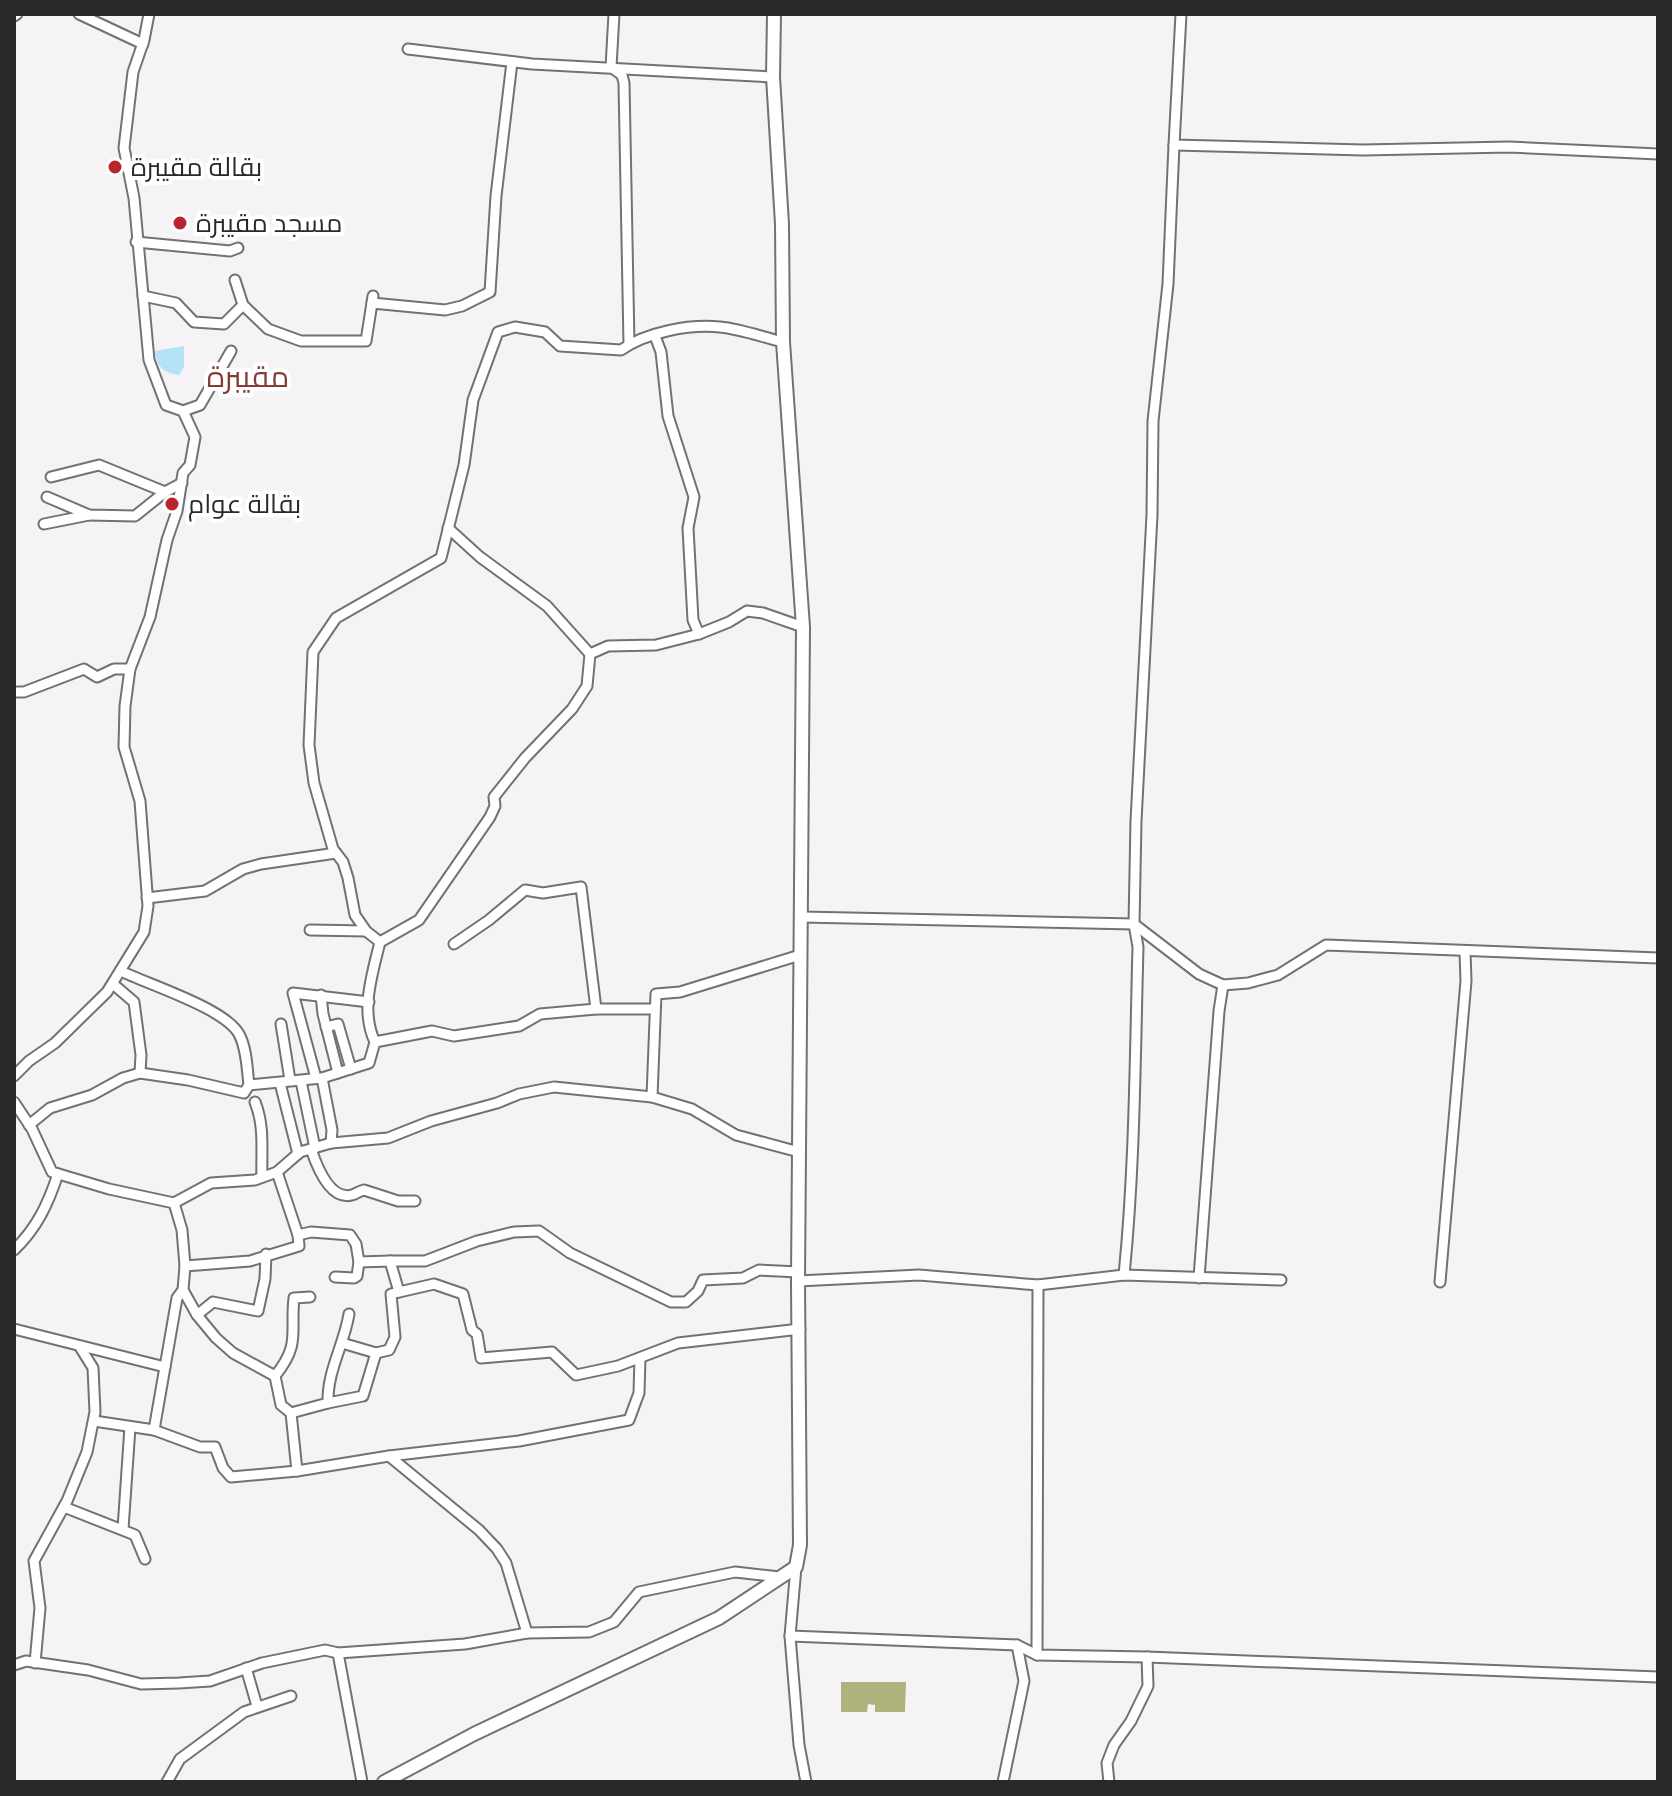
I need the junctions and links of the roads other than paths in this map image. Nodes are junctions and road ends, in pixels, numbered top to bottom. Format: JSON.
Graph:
{"nodes":[{"id":1,"x":79,"y":14,"type":"edge"},
{"id":2,"x":149,"y":14,"type":"edge"},
{"id":3,"x":614,"y":14,"type":"edge"},
{"id":4,"x":774,"y":14,"type":"edge"},
{"id":5,"x":1181,"y":14,"type":"edge"},
{"id":6,"x":143,"y":44,"type":"junction"},
{"id":7,"x":408,"y":49,"type":"dead end"},
{"id":8,"x":512,"y":62,"type":"junction"},
{"id":9,"x":611,"y":67,"type":"junction"},
{"id":10,"x":773,"y":77,"type":"junction"},
{"id":11,"x":1174,"y":145,"type":"junction"},
{"id":12,"x":1658,"y":154,"type":"edge"},
{"id":13,"x":136,"y":242,"type":"junction"},
{"id":14,"x":238,"y":248,"type":"dead end"},
{"id":15,"x":235,"y":280,"type":"dead end"},
{"id":16,"x":143,"y":296,"type":"junction"},
{"id":17,"x":243,"y":305,"type":"junction"},
{"id":18,"x":655,"y":336,"type":"junction"},
{"id":19,"x":783,"y":342,"type":"junction"},
{"id":20,"x":629,"y":344,"type":"junction"},
{"id":21,"x":231,"y":351,"type":"dead end"},
{"id":22,"x":183,"y":411,"type":"junction"},
{"id":23,"x":51,"y":477,"type":"dead end"},
{"id":24,"x":182,"y":483,"type":"junction"},
{"id":25,"x":165,"y":492,"type":"junction"},
{"id":26,"x":47,"y":497,"type":"dead end"},
{"id":27,"x":89,"y":515,"type":"junction"},
{"id":28,"x":44,"y":524,"type":"dead end"},
{"id":29,"x":448,"y":528,"type":"junction"},
{"id":30,"x":803,"y":627,"type":"junction"},
{"id":31,"x":699,"y":634,"type":"junction"},
{"id":32,"x":590,"y":654,"type":"junction"},
{"id":33,"x":130,"y":669,"type":"junction"},
{"id":34,"x":14,"y":692,"type":"edge"},
{"id":35,"x":336,"y":853,"type":"junction"},
{"id":36,"x":147,"y":898,"type":"junction"},
{"id":37,"x":801,"y":917,"type":"junction"},
{"id":38,"x":1134,"y":924,"type":"junction"},
{"id":39,"x":310,"y":930,"type":"dead end"},
{"id":40,"x":366,"y":931,"type":"junction"},
{"id":41,"x":380,"y":942,"type":"junction"},
{"id":42,"x":454,"y":944,"type":"dead end"},
{"id":43,"x":1465,"y":952,"type":"junction"},
{"id":44,"x":800,"y":955,"type":"junction"},
{"id":45,"x":1658,"y":958,"type":"edge"},
{"id":46,"x":121,"y":971,"type":"junction"},
{"id":47,"x":113,"y":984,"type":"junction"},
{"id":48,"x":1223,"y":985,"type":"junction"},
{"id":49,"x":321,"y":995,"type":"junction"},
{"id":50,"x":369,"y":1002,"type":"junction"},
{"id":51,"x":596,"y":1009,"type":"junction"},
{"id":52,"x":654,"y":1009,"type":"junction"},
{"id":53,"x":281,"y":1024,"type":"dead end"},
{"id":54,"x":326,"y":1027,"type":"junction"},
{"id":55,"x":375,"y":1042,"type":"junction"},
{"id":56,"x":351,"y":1069,"type":"junction"},
{"id":57,"x":140,"y":1073,"type":"junction"},
{"id":58,"x":338,"y":1073,"type":"junction"},
{"id":59,"x":14,"y":1076,"type":"edge"},
{"id":60,"x":319,"y":1078,"type":"junction"},
{"id":61,"x":301,"y":1081,"type":"junction"},
{"id":62,"x":285,"y":1082,"type":"junction"},
{"id":63,"x":249,"y":1085,"type":"junction"},
{"id":64,"x":652,"y":1097,"type":"junction"},
{"id":65,"x":14,"y":1102,"type":"edge"},
{"id":66,"x":255,"y":1102,"type":"dead end"},
{"id":67,"x":29,"y":1125,"type":"junction"},
{"id":68,"x":331,"y":1143,"type":"junction"},
{"id":69,"x":313,"y":1148,"type":"junction"},
{"id":70,"x":799,"y":1152,"type":"junction"},
{"id":71,"x":298,"y":1154,"type":"junction"},
{"id":72,"x":277,"y":1172,"type":"junction"},
{"id":73,"x":58,"y":1174,"type":"junction"},
{"id":74,"x":262,"y":1177,"type":"junction"},
{"id":75,"x":415,"y":1201,"type":"dead end"},
{"id":76,"x":174,"y":1203,"type":"junction"},
{"id":77,"x":298,"y":1235,"type":"junction"},
{"id":78,"x":14,"y":1250,"type":"edge"},
{"id":79,"x":266,"y":1254,"type":"junction"},
{"id":80,"x":390,"y":1261,"type":"junction"},
{"id":81,"x":359,"y":1262,"type":"junction"},
{"id":82,"x":185,"y":1266,"type":"junction"},
{"id":83,"x":1124,"y":1275,"type":"junction"},
{"id":84,"x":799,"y":1276,"type":"junction"},
{"id":85,"x":335,"y":1277,"type":"dead end"},
{"id":86,"x":1199,"y":1278,"type":"junction"},
{"id":87,"x":1281,"y":1280,"type":"dead end"},
{"id":88,"x":1440,"y":1282,"type":"dead end"},
{"id":89,"x":1038,"y":1285,"type":"junction"},
{"id":90,"x":183,"y":1290,"type":"junction"},
{"id":91,"x":399,"y":1292,"type":"junction"},
{"id":92,"x":310,"y":1297,"type":"dead end"},
{"id":93,"x":349,"y":1314,"type":"dead end"},
{"id":94,"x":197,"y":1315,"type":"junction"},
{"id":95,"x":14,"y":1329,"type":"edge"},
{"id":96,"x":800,"y":1329,"type":"junction"},
{"id":97,"x":342,"y":1343,"type":"junction"},
{"id":98,"x":80,"y":1347,"type":"junction"},
{"id":99,"x":376,"y":1353,"type":"junction"},
{"id":100,"x":640,"y":1358,"type":"junction"},
{"id":101,"x":165,"y":1367,"type":"junction"},
{"id":102,"x":275,"y":1376,"type":"junction"},
{"id":103,"x":328,"y":1403,"type":"junction"},
{"id":104,"x":291,"y":1413,"type":"junction"},
{"id":105,"x":94,"y":1421,"type":"junction"},
{"id":106,"x":130,"y":1427,"type":"junction"},
{"id":107,"x":154,"y":1430,"type":"junction"},
{"id":108,"x":389,"y":1456,"type":"junction"},
{"id":109,"x":297,"y":1471,"type":"junction"},
{"id":110,"x":64,"y":1507,"type":"junction"},
{"id":111,"x":123,"y":1529,"type":"junction"},
{"id":112,"x":145,"y":1559,"type":"dead end"},
{"id":113,"x":796,"y":1567,"type":"junction"},
{"id":114,"x":780,"y":1577,"type":"junction"},
{"id":115,"x":527,"y":1633,"type":"junction"},
{"id":116,"x":790,"y":1636,"type":"junction"},
{"id":117,"x":1017,"y":1645,"type":"junction"},
{"id":118,"x":338,"y":1653,"type":"junction"},
{"id":119,"x":1037,"y":1655,"type":"junction"},
{"id":120,"x":1147,"y":1657,"type":"junction"},
{"id":121,"x":35,"y":1663,"type":"junction"},
{"id":122,"x":14,"y":1665,"type":"edge"},
{"id":123,"x":246,"y":1668,"type":"junction"},
{"id":124,"x":1658,"y":1677,"type":"edge"},
{"id":125,"x":291,"y":1696,"type":"dead end"},
{"id":126,"x":257,"y":1706,"type":"junction"},
{"id":127,"x":167,"y":1782,"type":"edge"},
{"id":128,"x":362,"y":1782,"type":"edge"},
{"id":129,"x":384,"y":1782,"type":"edge"},
{"id":130,"x":806,"y":1782,"type":"edge"},
{"id":131,"x":1003,"y":1782,"type":"edge"},
{"id":132,"x":1109,"y":1782,"type":"edge"}],
"edges":[{"from":1,"to":6,"type":"street"},
{"from":2,"to":6,"type":"street"},
{"from":3,"to":9,"type":"street"},
{"from":4,"to":10,"type":"street"},
{"from":5,"to":11,"type":"street"},
{"from":6,"to":13,"type":"street"},
{"from":7,"to":8,"type":"street"},
{"from":8,"to":9,"type":"street"},
{"from":8,"to":17,"type":"street"},
{"from":9,"to":10,"type":"street"},
{"from":9,"to":20,"type":"street"},
{"from":10,"to":19,"type":"street"},
{"from":11,"to":12,"type":"street"},
{"from":11,"to":38,"type":"street"},
{"from":13,"to":14,"type":"street"},
{"from":13,"to":16,"type":"street"},
{"from":15,"to":17,"type":"street"},
{"from":16,"to":17,"type":"street"},
{"from":16,"to":22,"type":"street"},
{"from":18,"to":19,"type":"street"},
{"from":18,"to":20,"type":"street"},
{"from":18,"to":31,"type":"street"},
{"from":19,"to":30,"type":"street"},
{"from":20,"to":29,"type":"street"},
{"from":21,"to":22,"type":"street"},
{"from":22,"to":24,"type":"street"},
{"from":23,"to":25,"type":"street"},
{"from":24,"to":25,"type":"street"},
{"from":24,"to":33,"type":"street"},
{"from":25,"to":27,"type":"street"},
{"from":26,"to":27,"type":"street"},
{"from":27,"to":28,"type":"street"},
{"from":29,"to":32,"type":"street"},
{"from":29,"to":35,"type":"street"},
{"from":30,"to":31,"type":"street"},
{"from":30,"to":37,"type":"street"},
{"from":31,"to":32,"type":"street"},
{"from":32,"to":41,"type":"street"},
{"from":33,"to":34,"type":"street"},
{"from":33,"to":36,"type":"street"},
{"from":35,"to":36,"type":"street"},
{"from":35,"to":40,"type":"street"},
{"from":36,"to":46,"type":"street"},
{"from":37,"to":38,"type":"street"},
{"from":37,"to":44,"type":"street"},
{"from":38,"to":48,"type":"street"},
{"from":38,"to":83,"type":"street"},
{"from":39,"to":40,"type":"street"},
{"from":40,"to":41,"type":"street"},
{"from":41,"to":50,"type":"street"},
{"from":42,"to":51,"type":"street"},
{"from":43,"to":45,"type":"street"},
{"from":43,"to":48,"type":"street"},
{"from":43,"to":88,"type":"street"},
{"from":44,"to":52,"type":"street"},
{"from":44,"to":70,"type":"street"},
{"from":46,"to":47,"type":"street"},
{"from":46,"to":63,"type":"street"},
{"from":47,"to":57,"type":"street"},
{"from":47,"to":59,"type":"street"},
{"from":48,"to":86,"type":"street"},
{"from":49,"to":50,"type":"street"},
{"from":49,"to":54,"type":"street"},
{"from":49,"to":60,"type":"street"},
{"from":50,"to":55,"type":"street"},
{"from":51,"to":52,"type":"street"},
{"from":51,"to":55,"type":"street"},
{"from":52,"to":64,"type":"street"},
{"from":53,"to":62,"type":"street"},
{"from":54,"to":56,"type":"street"},
{"from":54,"to":58,"type":"street"},
{"from":55,"to":56,"type":"street"},
{"from":56,"to":58,"type":"street"},
{"from":57,"to":63,"type":"street"},
{"from":57,"to":67,"type":"street"},
{"from":58,"to":60,"type":"street"},
{"from":60,"to":61,"type":"street"},
{"from":60,"to":68,"type":"street"},
{"from":61,"to":62,"type":"street"},
{"from":61,"to":69,"type":"street"},
{"from":62,"to":63,"type":"street"},
{"from":62,"to":71,"type":"street"},
{"from":64,"to":68,"type":"street"},
{"from":64,"to":70,"type":"street"},
{"from":65,"to":67,"type":"street"},
{"from":66,"to":74,"type":"street"},
{"from":67,"to":73,"type":"street"},
{"from":68,"to":69,"type":"street"},
{"from":69,"to":71,"type":"street"},
{"from":69,"to":75,"type":"street"},
{"from":70,"to":84,"type":"street"},
{"from":71,"to":72,"type":"street"},
{"from":72,"to":74,"type":"street"},
{"from":72,"to":77,"type":"street"},
{"from":73,"to":76,"type":"street"},
{"from":73,"to":78,"type":"street"},
{"from":74,"to":76,"type":"street"},
{"from":76,"to":82,"type":"street"},
{"from":77,"to":79,"type":"street"},
{"from":77,"to":81,"type":"street"},
{"from":79,"to":82,"type":"street"},
{"from":79,"to":94,"type":"street"},
{"from":80,"to":81,"type":"street"},
{"from":80,"to":84,"type":"street"},
{"from":80,"to":91,"type":"street"},
{"from":81,"to":85,"type":"street"},
{"from":82,"to":90,"type":"street"},
{"from":83,"to":86,"type":"street"},
{"from":83,"to":89,"type":"street"},
{"from":84,"to":89,"type":"street"},
{"from":84,"to":96,"type":"street"},
{"from":86,"to":87,"type":"street"},
{"from":89,"to":119,"type":"street"},
{"from":90,"to":94,"type":"street"},
{"from":90,"to":101,"type":"street"},
{"from":91,"to":99,"type":"street"},
{"from":91,"to":100,"type":"street"},
{"from":92,"to":102,"type":"street"},
{"from":93,"to":97,"type":"street"},
{"from":94,"to":102,"type":"street"},
{"from":95,"to":98,"type":"street"},
{"from":96,"to":100,"type":"street"},
{"from":96,"to":113,"type":"street"},
{"from":97,"to":99,"type":"street"},
{"from":97,"to":103,"type":"street"},
{"from":98,"to":101,"type":"street"},
{"from":98,"to":105,"type":"street"},
{"from":99,"to":103,"type":"street"},
{"from":100,"to":108,"type":"street"},
{"from":101,"to":107,"type":"street"},
{"from":102,"to":104,"type":"street"},
{"from":103,"to":104,"type":"street"},
{"from":104,"to":109,"type":"street"},
{"from":105,"to":106,"type":"street"},
{"from":105,"to":110,"type":"street"},
{"from":106,"to":107,"type":"street"},
{"from":106,"to":111,"type":"street"},
{"from":107,"to":109,"type":"street"},
{"from":108,"to":109,"type":"street"},
{"from":108,"to":115,"type":"street"},
{"from":110,"to":111,"type":"street"},
{"from":110,"to":121,"type":"street"},
{"from":111,"to":112,"type":"street"},
{"from":113,"to":114,"type":"street"},
{"from":113,"to":116,"type":"street"},
{"from":114,"to":115,"type":"street"},
{"from":114,"to":129,"type":"street"},
{"from":115,"to":118,"type":"street"},
{"from":116,"to":117,"type":"street"},
{"from":116,"to":130,"type":"street"},
{"from":117,"to":119,"type":"street"},
{"from":117,"to":131,"type":"street"},
{"from":118,"to":123,"type":"street"},
{"from":118,"to":128,"type":"street"},
{"from":119,"to":120,"type":"street"},
{"from":120,"to":124,"type":"street"},
{"from":120,"to":132,"type":"street"},
{"from":121,"to":122,"type":"street"},
{"from":121,"to":123,"type":"street"},
{"from":123,"to":126,"type":"street"},
{"from":125,"to":126,"type":"street"},
{"from":126,"to":127,"type":"street"}]}
